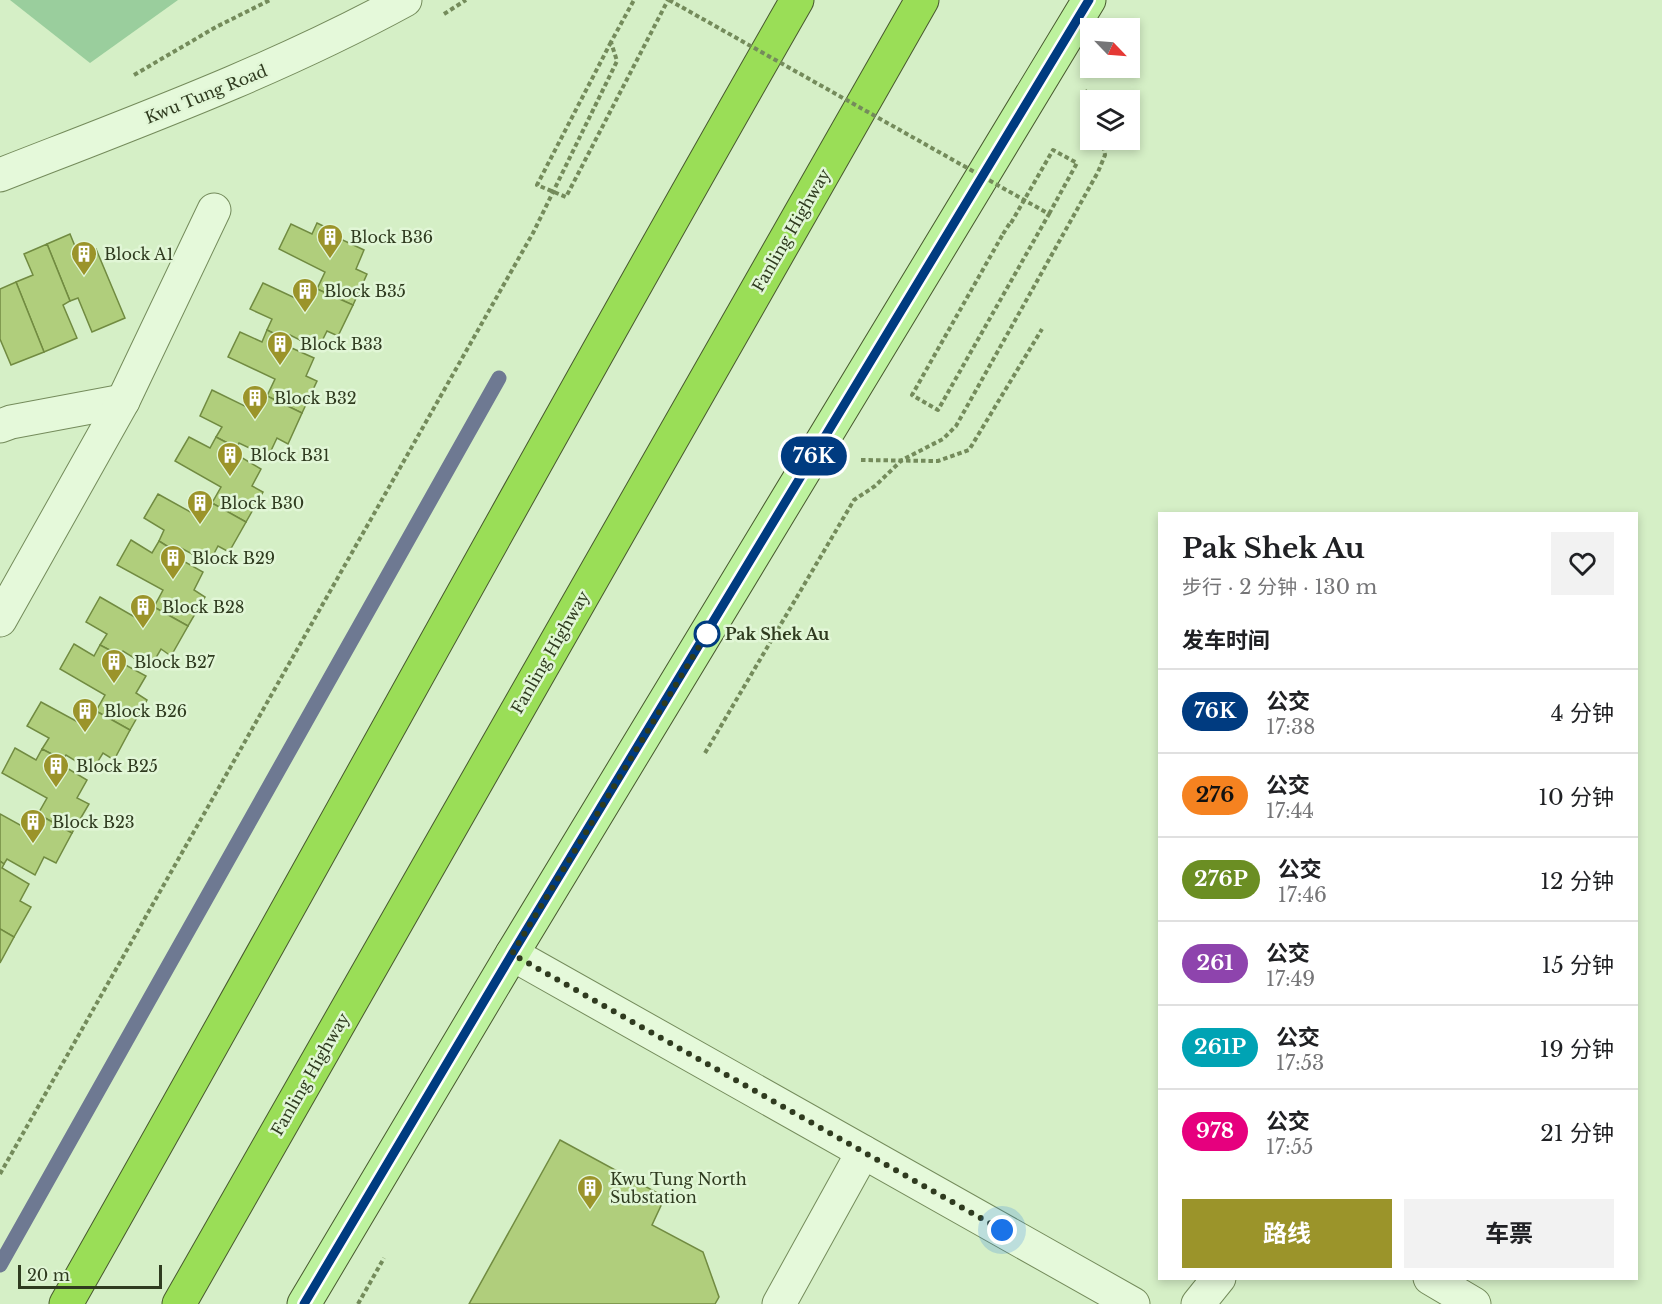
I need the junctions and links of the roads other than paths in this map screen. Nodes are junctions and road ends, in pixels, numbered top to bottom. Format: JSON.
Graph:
{"nodes":[{"id":1,"x":405,"y":0,"type":"edge"},
{"id":2,"x":774,"y":0,"type":"edge"},
{"id":3,"x":797,"y":0,"type":"edge"},
{"id":4,"x":922,"y":0,"type":"edge"},
{"id":5,"x":928,"y":0,"type":"edge"},
{"id":6,"x":1089,"y":0,"type":"edge"},
{"id":7,"x":881,"y":72,"type":"junction"},
{"id":8,"x":711,"y":151,"type":"junction"},
{"id":9,"x":0,"y":175,"type":"edge"},
{"id":10,"x":214,"y":210,"type":"dead end"},
{"id":11,"x":123,"y":401,"type":"junction"},
{"id":12,"x":0,"y":426,"type":"edge"},
{"id":13,"x":0,"y":620,"type":"edge"},
{"id":14,"x":512,"y":954,"type":"junction"},
{"id":15,"x":863,"y":1152,"type":"junction"},
{"id":16,"x":1217,"y":1280,"type":"edge"},
{"id":17,"x":1433,"y":1280,"type":"edge"},
{"id":18,"x":66,"y":1304,"type":"edge"},
{"id":19,"x":179,"y":1304,"type":"edge"},
{"id":20,"x":304,"y":1304,"type":"edge"},
{"id":21,"x":779,"y":1304,"type":"edge"},
{"id":22,"x":1133,"y":1304,"type":"edge"},
{"id":23,"x":1198,"y":1304,"type":"edge"},
{"id":24,"x":1474,"y":1304,"type":"edge"}],
"edges":[{"from":1,"to":9,"type":"street","name":"Kwu Tung Road"},
{"from":2,"to":8,"type":"highway"},
{"from":3,"to":8,"type":"highway"},
{"from":4,"to":7,"type":"highway","name":"Fanling Highway"},
{"from":5,"to":7,"type":"highway"},
{"from":6,"to":14,"type":"main road"},
{"from":7,"to":19,"type":"highway","name":"Fanling Highway"},
{"from":8,"to":18,"type":"highway"},
{"from":10,"to":11,"type":"street"},
{"from":11,"to":12,"type":"street"},
{"from":11,"to":13,"type":"street"},
{"from":14,"to":15,"type":"street"},
{"from":14,"to":20,"type":"main road"},
{"from":15,"to":21,"type":"street"},
{"from":15,"to":22,"type":"street"},
{"from":16,"to":23,"type":"street"},
{"from":17,"to":24,"type":"street"}]}
